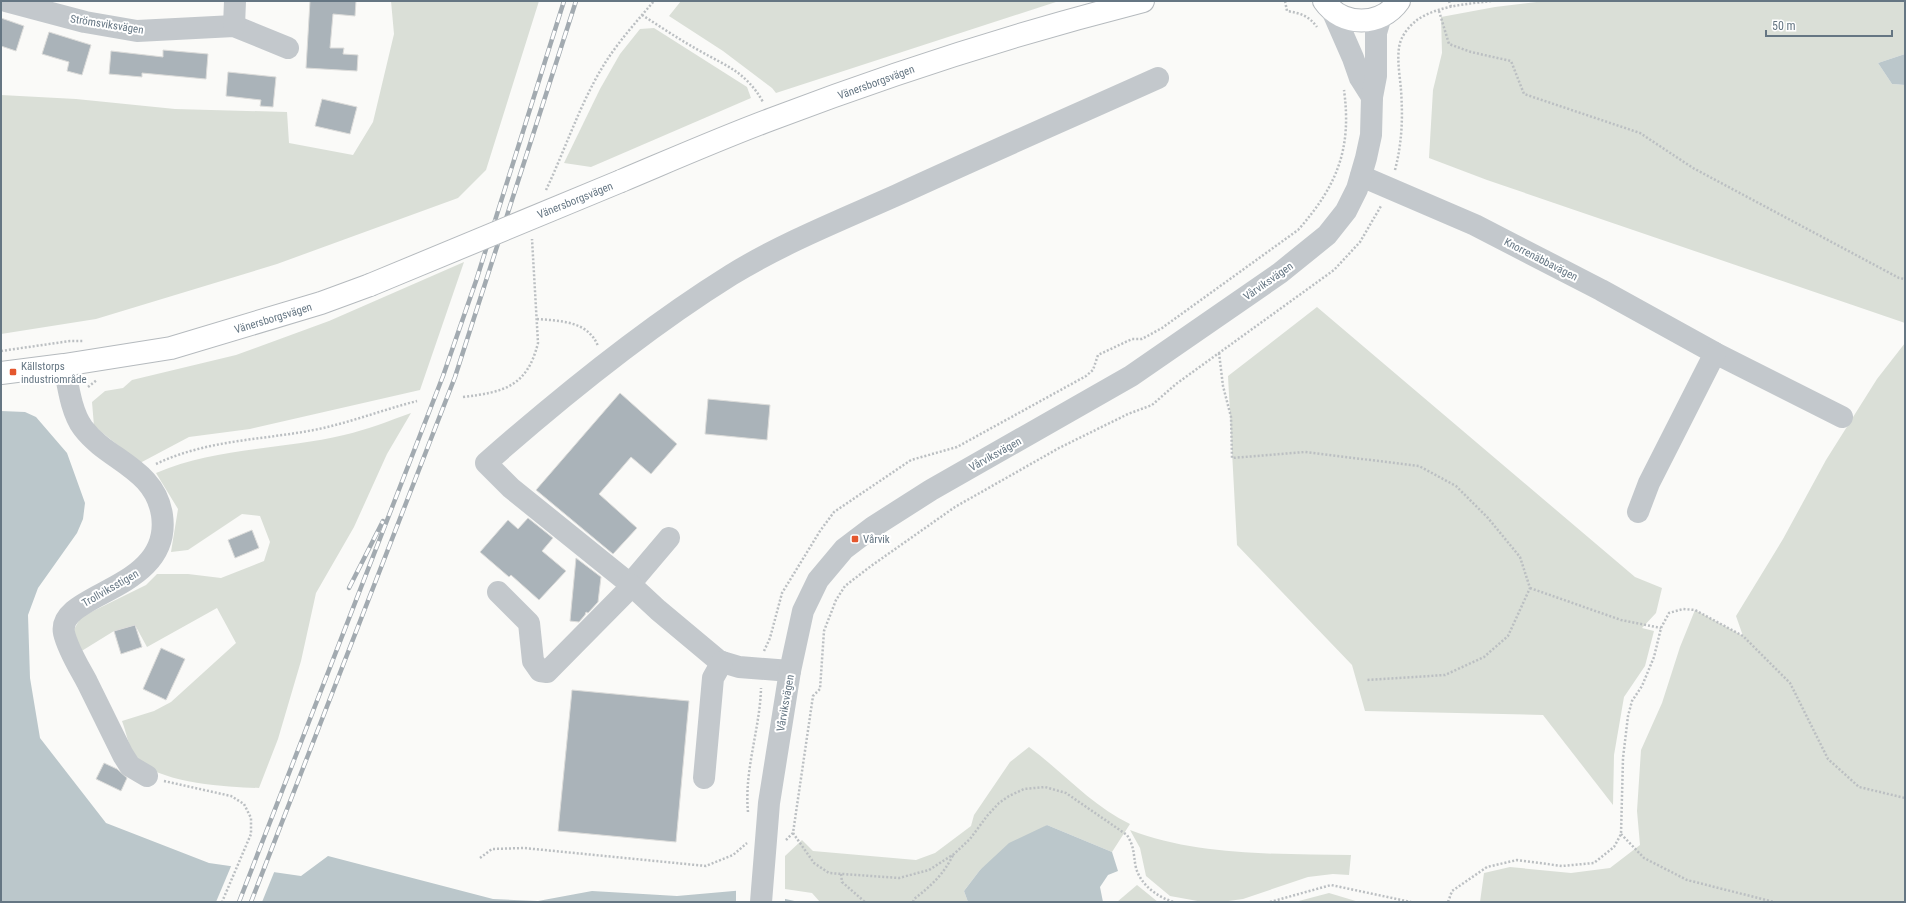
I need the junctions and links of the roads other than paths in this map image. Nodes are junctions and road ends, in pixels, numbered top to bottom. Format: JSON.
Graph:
{"nodes":[{"id":1,"x":6,"y":1,"type":"edge"},
{"id":2,"x":235,"y":1,"type":"edge"},
{"id":3,"x":1143,"y":1,"type":"edge"},
{"id":4,"x":1399,"y":1,"type":"edge"},
{"id":5,"x":1328,"y":5,"type":"edge"},
{"id":6,"x":1381,"y":16,"type":"junction"},
{"id":7,"x":234,"y":26,"type":"junction"},
{"id":8,"x":288,"y":48,"type":"dead end"},
{"id":9,"x":1158,"y":78,"type":"dead end"},
{"id":10,"x":1372,"y":97,"type":"junction"},
{"id":11,"x":1361,"y":176,"type":"junction"},
{"id":12,"x":1715,"y":353,"type":"junction"},
{"id":13,"x":64,"y":365,"type":"junction"},
{"id":14,"x":1,"y":373,"type":"edge"},
{"id":15,"x":1842,"y":417,"type":"dead end"},
{"id":16,"x":1638,"y":512,"type":"dead end"},
{"id":17,"x":668,"y":538,"type":"dead end"},
{"id":18,"x":630,"y":584,"type":"junction"},
{"id":19,"x":498,"y":592,"type":"dead end"},
{"id":20,"x":722,"y":662,"type":"junction"},
{"id":21,"x":790,"y":671,"type":"junction"},
{"id":22,"x":147,"y":776,"type":"road end"},
{"id":23,"x":704,"y":778,"type":"dead end"},
{"id":24,"x":761,"y":902,"type":"edge"}],
"edges":[{"from":1,"to":7,"type":"street","name":"Strömsviksvägen"},
{"from":2,"to":7,"type":"street"},
{"from":3,"to":13,"type":"main road","name":"Vänersborgsvägen","bridge":true},
{"from":4,"to":6,"type":"main road"},
{"from":5,"to":6,"type":"main road"},
{"from":5,"to":10,"type":"street"},
{"from":6,"to":10,"type":"street","name":"Vårviksvägen"},
{"from":7,"to":8,"type":"street","name":"Strömsviksvägen"},
{"from":9,"to":18,"type":"street"},
{"from":10,"to":11,"type":"street","name":"Vårviksvägen"},
{"from":11,"to":12,"type":"street","name":"Knorrenäbbavägen"},
{"from":11,"to":21,"type":"street","name":"Vårviksvägen"},
{"from":12,"to":15,"type":"street","name":"Knorrenäbbavägen"},
{"from":12,"to":16,"type":"street"},
{"from":13,"to":14,"type":"main road","name":"Vänersborgsvägen"},
{"from":13,"to":22,"type":"street","name":"Trollviksstigen"},
{"from":17,"to":18,"type":"street"},
{"from":18,"to":19,"type":"street"},
{"from":18,"to":20,"type":"street"},
{"from":20,"to":21,"type":"street"},
{"from":20,"to":23,"type":"street"},
{"from":21,"to":24,"type":"street","name":"Vårviksvägen"}]}
